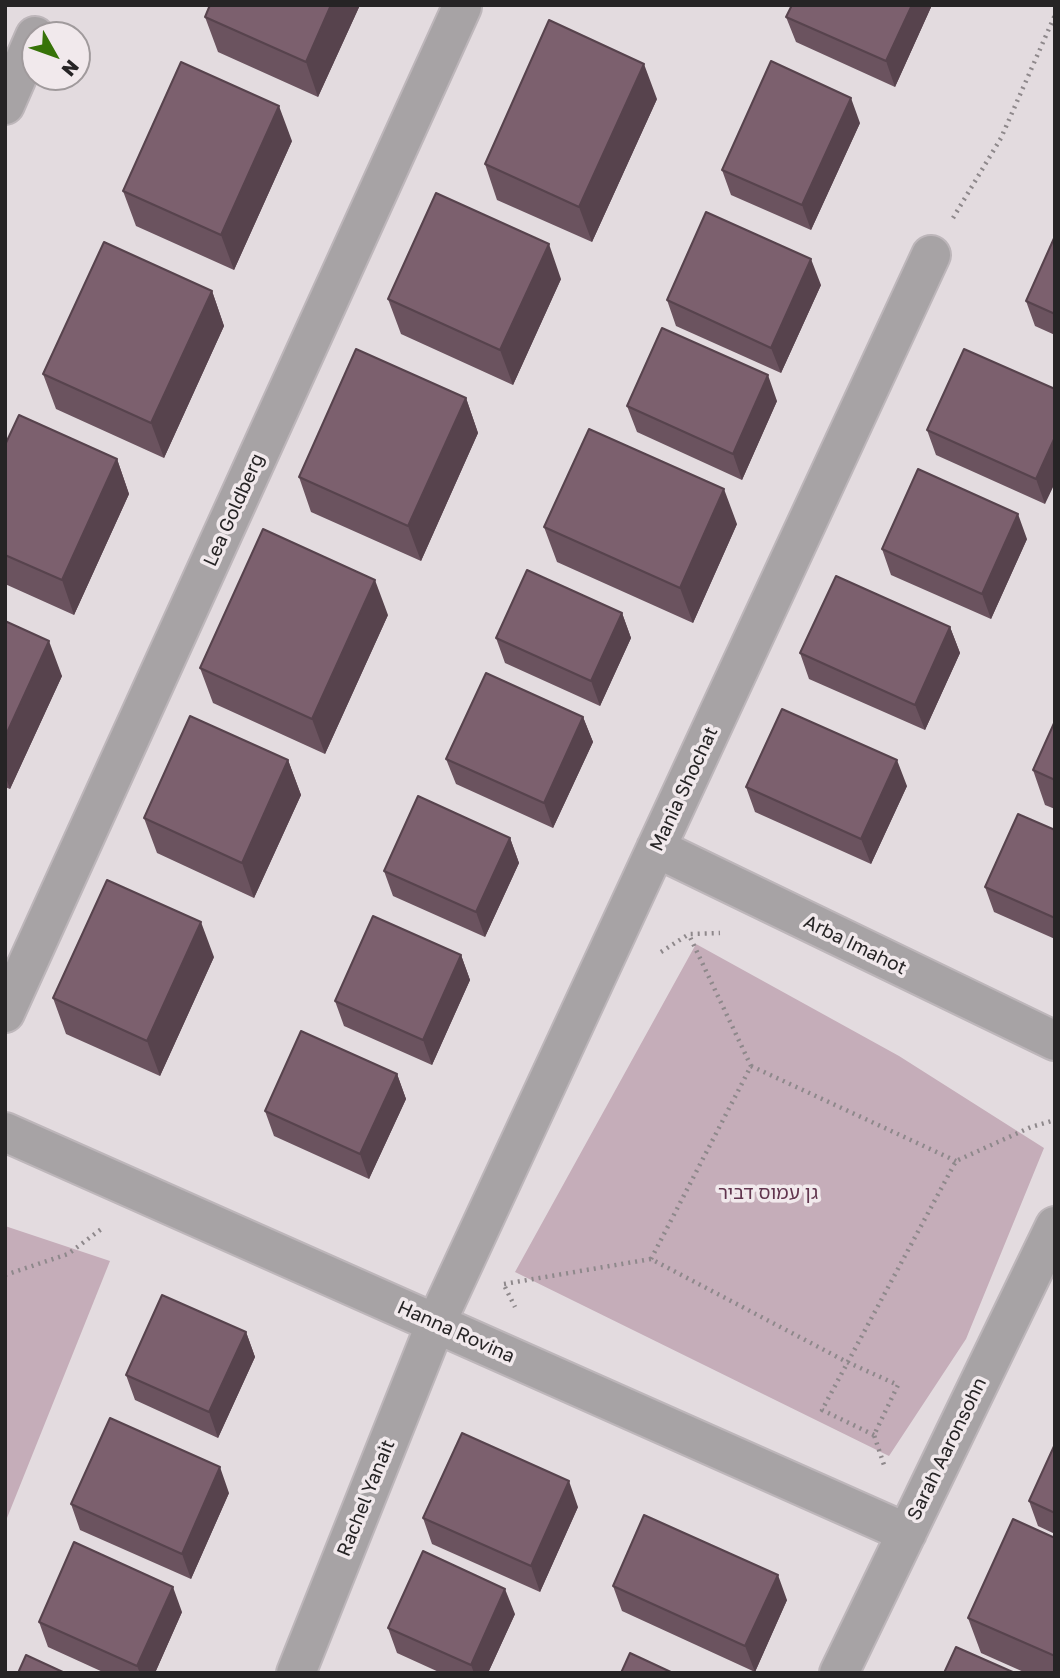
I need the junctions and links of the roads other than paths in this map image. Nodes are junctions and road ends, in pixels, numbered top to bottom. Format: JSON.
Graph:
{"nodes":[{"id":1,"x":462,"y":7,"type":"dead end"},
{"id":2,"x":21,"y":68,"type":"edge"},
{"id":3,"x":5,"y":105,"type":"edge"},
{"id":4,"x":931,"y":255,"type":"road end"},
{"id":5,"x":656,"y":848,"type":"junction"},
{"id":6,"x":5,"y":1013,"type":"edge"},
{"id":7,"x":1055,"y":1041,"type":"edge"},
{"id":8,"x":5,"y":1132,"type":"edge"},
{"id":9,"x":1055,"y":1226,"type":"edge"},
{"id":10,"x":436,"y":1323,"type":"junction"},
{"id":11,"x":906,"y":1533,"type":"junction"},
{"id":12,"x":296,"y":1673,"type":"edge"},
{"id":13,"x":839,"y":1673,"type":"edge"}],
"edges":[{"from":1,"to":6,"type":"street","name":"Lea Goldberg"},
{"from":2,"to":3,"type":"street"},
{"from":4,"to":5,"type":"street","name":"Mania Shochat"},
{"from":5,"to":7,"type":"street","name":"Arba Imahot"},
{"from":5,"to":10,"type":"street","name":"Mania Shochat"},
{"from":8,"to":10,"type":"street","name":"Hanna Rovina"},
{"from":9,"to":11,"type":"street","name":"Sarah Aaronsohn"},
{"from":10,"to":11,"type":"street","name":"Hanna Rovina"},
{"from":10,"to":12,"type":"street","name":"Rachel Yanait"},
{"from":11,"to":13,"type":"street","name":"Sarah Aaronsohn"}]}
